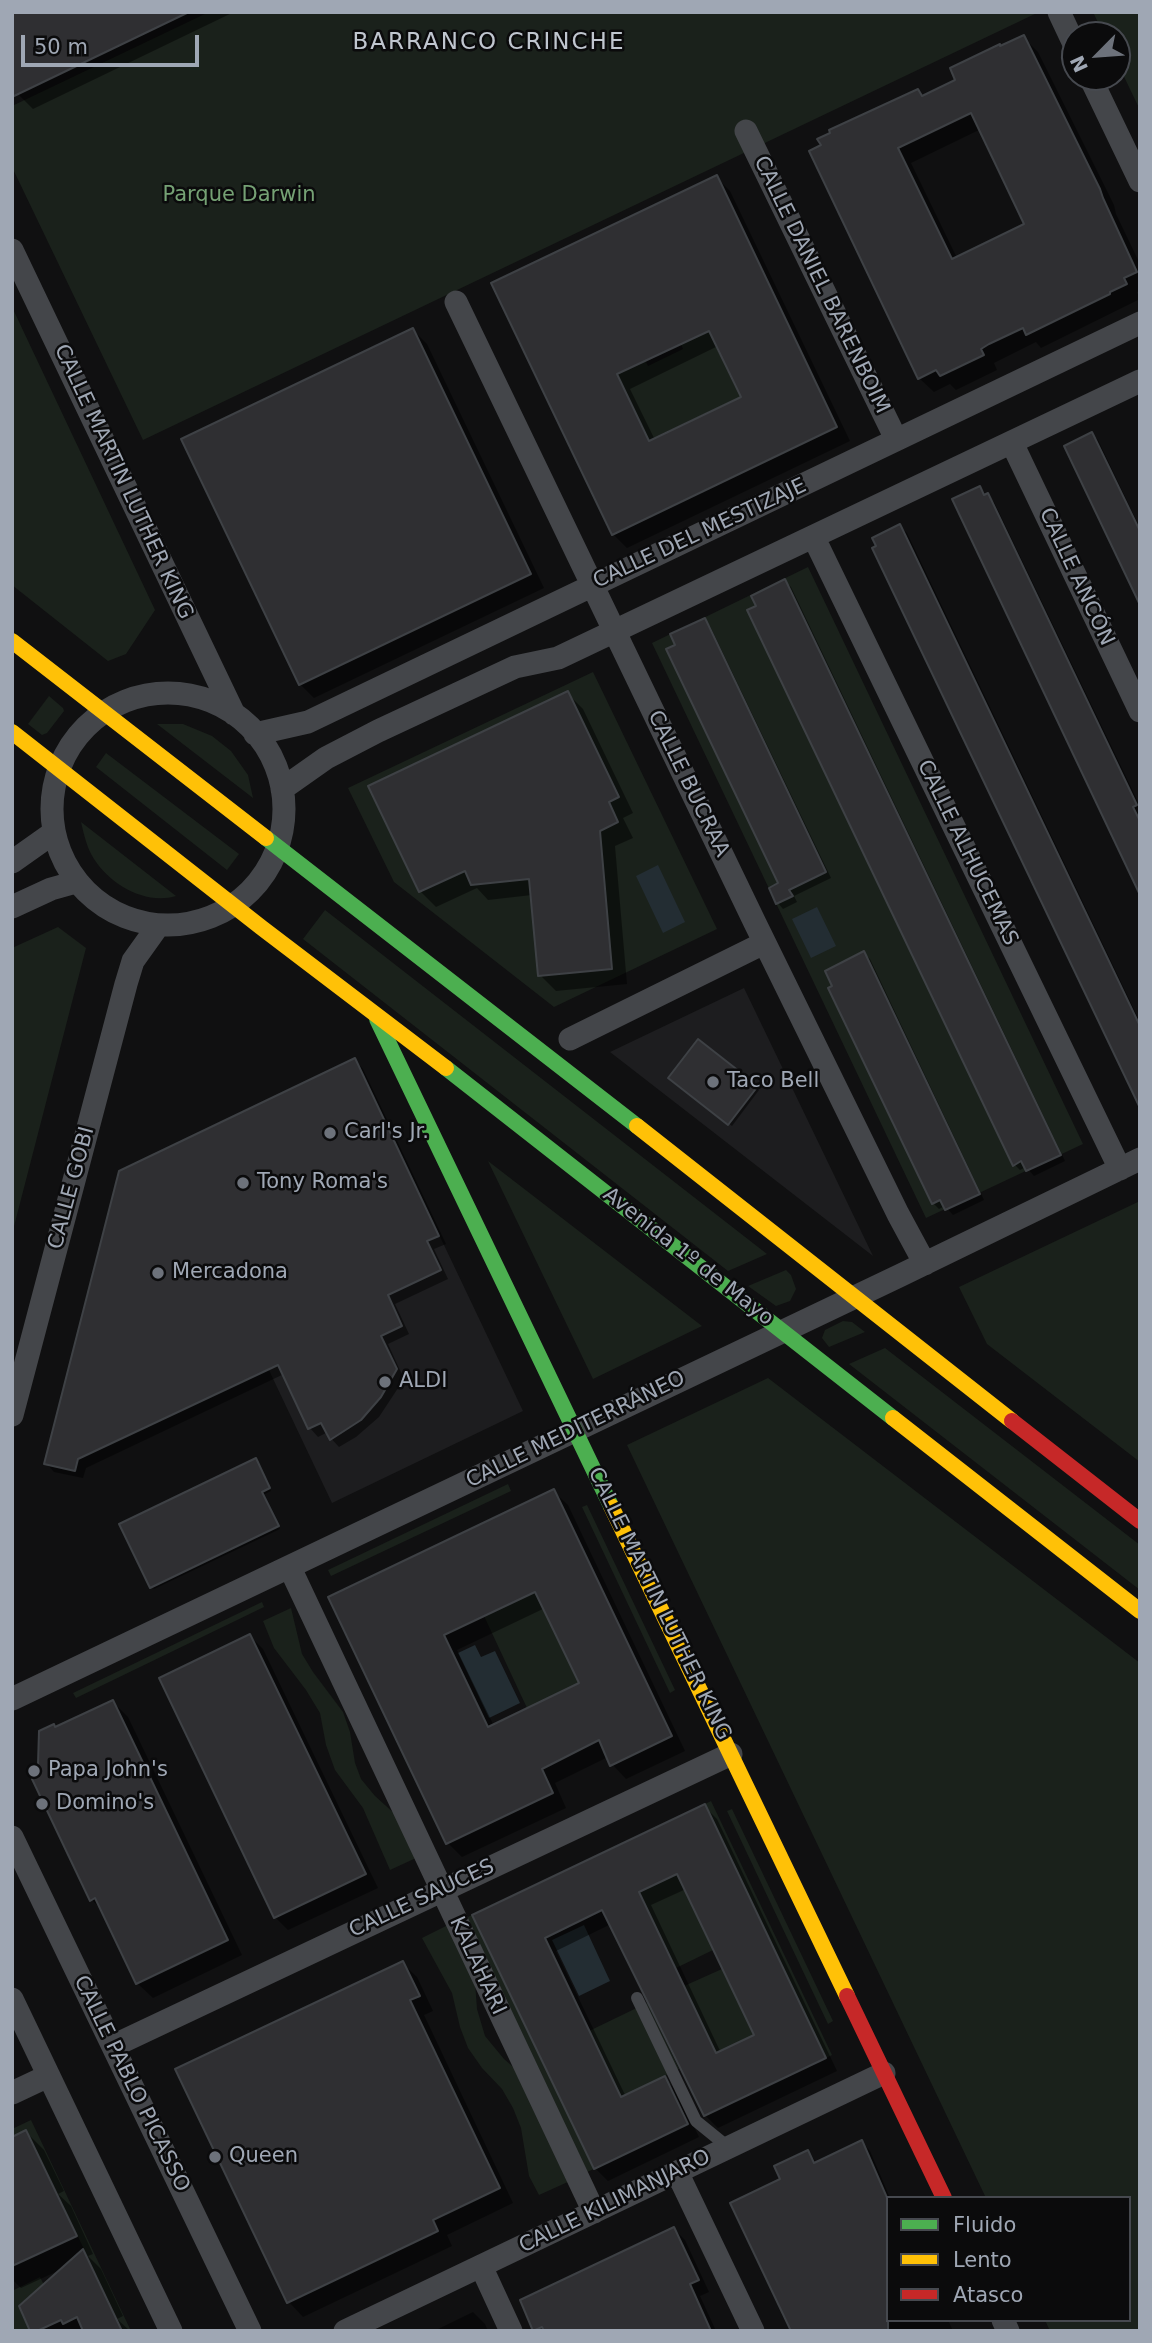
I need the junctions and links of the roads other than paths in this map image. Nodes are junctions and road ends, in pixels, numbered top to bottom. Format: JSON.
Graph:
{"nodes":[{"id":1,"x":1097,"y":91,"type":"edge"},
{"id":2,"x":746,"y":131,"type":"dead end"},
{"id":3,"x":1140,"y":181,"type":"edge"},
{"id":4,"x":12,"y":250,"type":"edge"},
{"id":5,"x":456,"y":302,"type":"dead end"},
{"id":6,"x":1140,"y":323,"type":"edge"},
{"id":7,"x":1140,"y":381,"type":"edge"},
{"id":8,"x":896,"y":439,"type":"junction"},
{"id":9,"x":1012,"y":443,"type":"junction"},
{"id":10,"x":814,"y":538,"type":"junction"},
{"id":11,"x":591,"y":586,"type":"junction"},
{"id":12,"x":614,"y":633,"type":"junction"},
{"id":13,"x":12,"y":641,"type":"edge"},
{"id":14,"x":104,"y":711,"type":"junction"},
{"id":15,"x":1140,"y":711,"type":"edge"},
{"id":16,"x":234,"y":714,"type":"junction"},
{"id":17,"x":12,"y":732,"type":"edge"},
{"id":18,"x":255,"y":734,"type":"junction"},
{"id":19,"x":58,"y":768,"type":"junction"},
{"id":20,"x":282,"y":789,"type":"junction"},
{"id":21,"x":53,"y":833,"type":"junction"},
{"id":22,"x":278,"y":848,"type":"junction"},
{"id":23,"x":12,"y":862,"type":"edge"},
{"id":24,"x":76,"y":882,"type":"junction"},
{"id":25,"x":233,"y":906,"type":"junction"},
{"id":26,"x":12,"y":907,"type":"edge"},
{"id":27,"x":125,"y":918,"type":"junction"},
{"id":28,"x":158,"y":926,"type":"junction"},
{"id":29,"x":764,"y":943,"type":"junction"},
{"id":30,"x":133,"y":961,"type":"junction"},
{"id":31,"x":373,"y":1011,"type":"junction"},
{"id":32,"x":570,"y":1039,"type":"dead end"},
{"id":33,"x":1130,"y":1164,"type":"edge"},
{"id":34,"x":925,"y":1264,"type":"junction"},
{"id":35,"x":855,"y":1297,"type":"junction"},
{"id":36,"x":783,"y":1331,"type":"junction"},
{"id":37,"x":12,"y":1415,"type":"edge"},
{"id":38,"x":574,"y":1430,"type":"junction"},
{"id":39,"x":1140,"y":1521,"type":"edge"},
{"id":40,"x":290,"y":1568,"type":"junction"},
{"id":41,"x":1140,"y":1611,"type":"edge"},
{"id":42,"x":12,"y":1699,"type":"edge"},
{"id":43,"x":731,"y":1754,"type":"junction"},
{"id":44,"x":12,"y":1837,"type":"edge"},
{"id":45,"x":441,"y":1890,"type":"junction"},
{"id":46,"x":637,"y":1998,"type":"dead end"},
{"id":47,"x":12,"y":1999,"type":"edge"},
{"id":48,"x":113,"y":2046,"type":"junction"},
{"id":49,"x":884,"y":2073,"type":"junction"},
{"id":50,"x":48,"y":2076,"type":"junction"},
{"id":51,"x":12,"y":2093,"type":"edge"},
{"id":52,"x":728,"y":2147,"type":"junction"},
{"id":53,"x":677,"y":2172,"type":"junction"},
{"id":54,"x":943,"y":2196,"type":"edge"},
{"id":55,"x":594,"y":2212,"type":"junction"},
{"id":56,"x":481,"y":2266,"type":"junction"},
{"id":57,"x":171,"y":2331,"type":"edge"},
{"id":58,"x":250,"y":2331,"type":"edge"},
{"id":59,"x":345,"y":2331,"type":"edge"},
{"id":60,"x":511,"y":2331,"type":"edge"},
{"id":61,"x":753,"y":2331,"type":"edge"}],
"edges":[{"from":1,"to":3,"type":"street"},
{"from":2,"to":8,"type":"street","name":"CALLE DANIEL BARENBOIM"},
{"from":4,"to":16,"type":"street","name":"CALLE MARTIN LUTHER KING"},
{"from":5,"to":11,"type":"street","name":"CALLE BUCRAA"},
{"from":6,"to":8,"type":"street","name":"CALLE DEL MESTIZAJE"},
{"from":7,"to":9,"type":"street"},
{"from":8,"to":11,"type":"street","name":"CALLE DEL MESTIZAJE"},
{"from":9,"to":10,"type":"street"},
{"from":9,"to":15,"type":"street","name":"CALLE ANCÓN"},
{"from":10,"to":12,"type":"street"},
{"from":10,"to":33,"type":"street","name":"CALLE ALHUCEMAS"},
{"from":11,"to":12,"type":"street","name":"CALLE BUCRAA"},
{"from":11,"to":18,"type":"street","name":"CALLE DEL MESTIZAJE"},
{"from":12,"to":20,"type":"street"},
{"from":12,"to":29,"type":"street","name":"CALLE BUCRAA"},
{"from":13,"to":14,"type":"street"},
{"from":14,"to":16,"type":"street"},
{"from":14,"to":19,"type":"street"},
{"from":14,"to":22,"type":"street"},
{"from":16,"to":18,"type":"street"},
{"from":17,"to":19,"type":"street","name":"Avenida 1º de Mayo"},
{"from":18,"to":20,"type":"street"},
{"from":19,"to":21,"type":"street"},
{"from":19,"to":25,"type":"street","name":"Avenida 1º de Mayo"},
{"from":20,"to":22,"type":"street"},
{"from":21,"to":23,"type":"street"},
{"from":21,"to":24,"type":"street"},
{"from":22,"to":25,"type":"street"},
{"from":22,"to":35,"type":"street"},
{"from":24,"to":26,"type":"street"},
{"from":24,"to":27,"type":"street"},
{"from":25,"to":28,"type":"street"},
{"from":25,"to":31,"type":"street","name":"Avenida 1º de Mayo"},
{"from":27,"to":28,"type":"street"},
{"from":27,"to":30,"type":"street","name":"CALLE GOBI"},
{"from":28,"to":30,"type":"street","name":"CALLE GOBI"},
{"from":29,"to":32,"type":"street"},
{"from":29,"to":34,"type":"street","name":"CALLE BUCRAA"},
{"from":30,"to":37,"type":"street","name":"CALLE GOBI"},
{"from":31,"to":36,"type":"street","name":"Avenida 1º de Mayo"},
{"from":31,"to":38,"type":"street","name":"CALLE MARTIN LUTHER KING"},
{"from":33,"to":34,"type":"street","name":"CALLE MEDITERRÁNEO"},
{"from":34,"to":35,"type":"street","name":"CALLE MEDITERRÁNEO"},
{"from":35,"to":36,"type":"street","name":"CALLE MEDITERRÁNEO"},
{"from":35,"to":39,"type":"street"},
{"from":36,"to":38,"type":"street","name":"CALLE MEDITERRÁNEO"},
{"from":36,"to":41,"type":"street","name":"Avenida 1º de Mayo"},
{"from":38,"to":40,"type":"street","name":"CALLE MEDITERRÁNEO"},
{"from":38,"to":43,"type":"street","name":"CALLE MARTIN LUTHER KING"},
{"from":40,"to":42,"type":"street","name":"CALLE MEDITERRÁNEO"},
{"from":40,"to":45,"type":"street","name":"KALAHARI"},
{"from":43,"to":45,"type":"street","name":"CALLE SAUCES"},
{"from":43,"to":49,"type":"street","name":"CALLE MARTIN LUTHER KING"},
{"from":44,"to":48,"type":"street","name":"CALLE PABLO PICASSO"},
{"from":45,"to":48,"type":"street","name":"CALLE SAUCES"},
{"from":45,"to":55,"type":"street","name":"KALAHARI"},
{"from":46,"to":52,"type":"lane"},
{"from":47,"to":50,"type":"street"},
{"from":48,"to":58,"type":"street","name":"CALLE PABLO PICASSO"},
{"from":49,"to":52,"type":"street","name":"CALLE KILIMANJARO"},
{"from":49,"to":54,"type":"street","name":"CALLE MARTIN LUTHER KING"},
{"from":50,"to":51,"type":"street"},
{"from":50,"to":57,"type":"street"},
{"from":52,"to":53,"type":"street","name":"CALLE KILIMANJARO"},
{"from":53,"to":55,"type":"street","name":"CALLE KILIMANJARO"},
{"from":53,"to":61,"type":"street"},
{"from":55,"to":56,"type":"street","name":"CALLE KILIMANJARO"},
{"from":56,"to":59,"type":"street","name":"CALLE KILIMANJARO"},
{"from":56,"to":60,"type":"street"}]}
